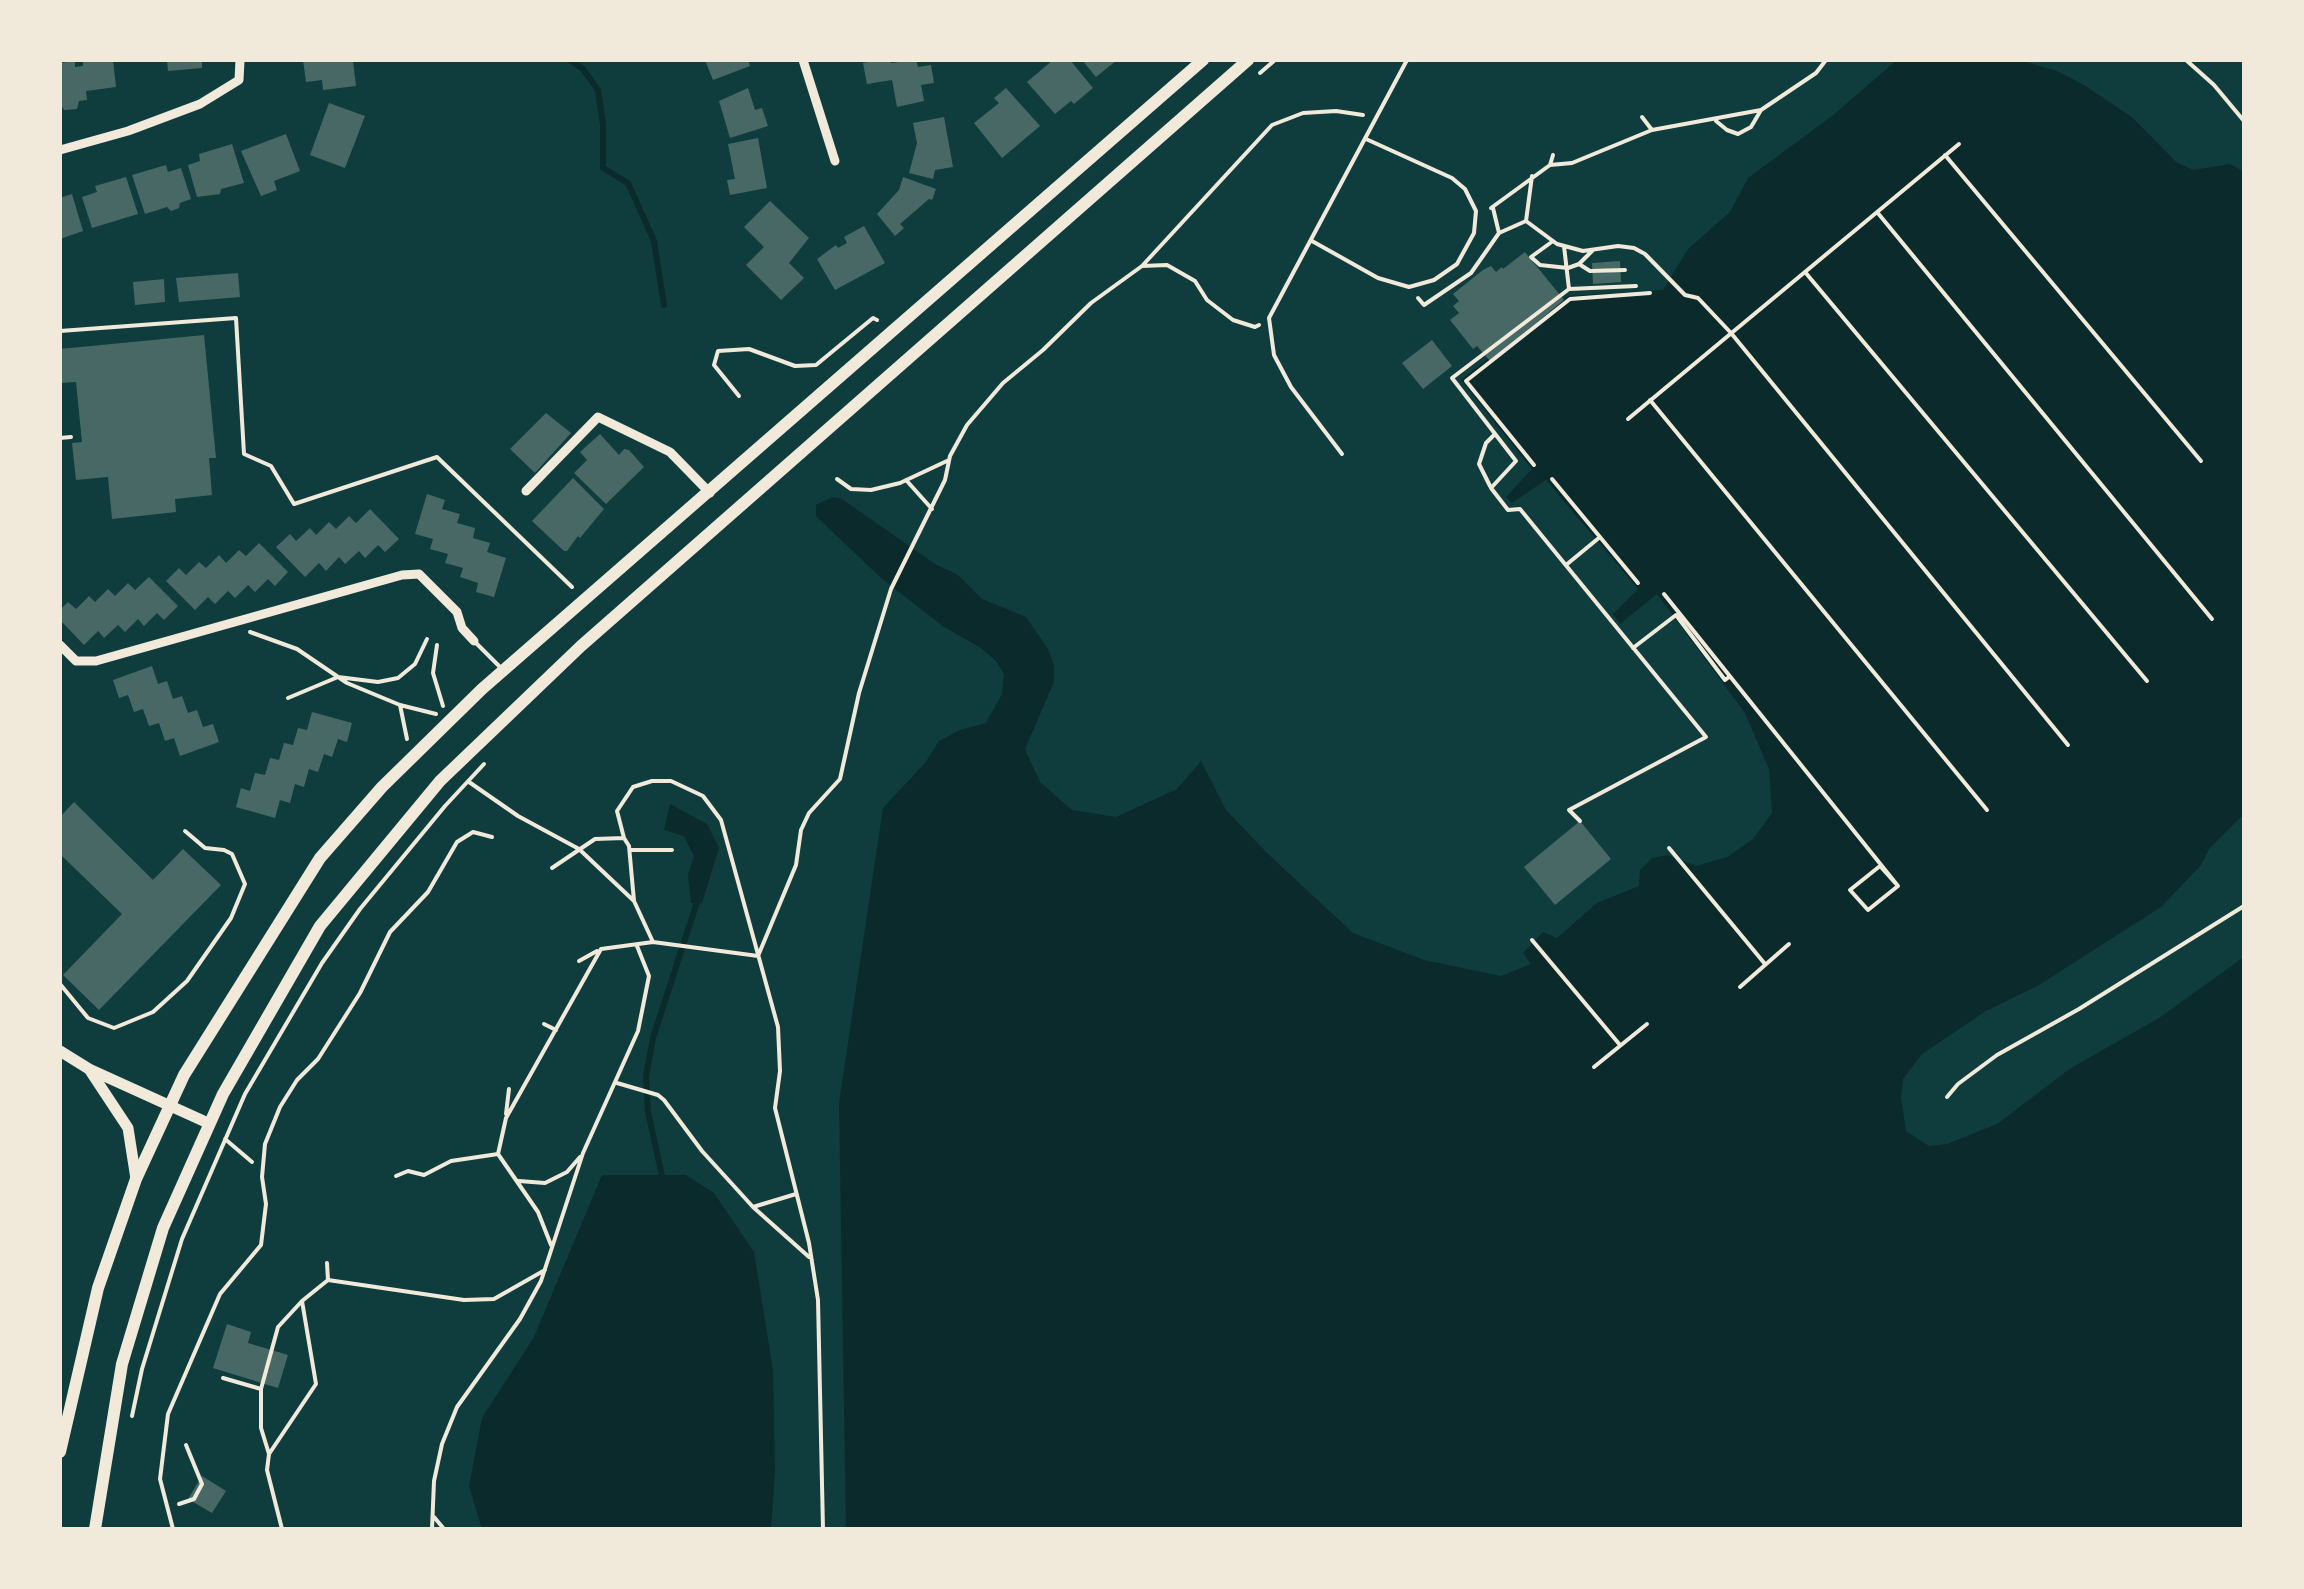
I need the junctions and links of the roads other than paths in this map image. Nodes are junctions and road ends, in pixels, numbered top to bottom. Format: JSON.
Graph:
{"nodes":[{"id":1,"x":240,"y":60,"type":"edge"},
{"id":2,"x":803,"y":60,"type":"edge"},
{"id":3,"x":1203,"y":60,"type":"edge"},
{"id":4,"x":1248,"y":60,"type":"edge"},
{"id":5,"x":1407,"y":60,"type":"edge"},
{"id":6,"x":1366,"y":139,"type":"junction"},
{"id":7,"x":60,"y":150,"type":"edge"},
{"id":8,"x":835,"y":161,"type":"dead end"},
{"id":9,"x":1312,"y":241,"type":"junction"},
{"id":10,"x":1342,"y":454,"type":"dead end"},
{"id":11,"x":526,"y":491,"type":"dead end"},
{"id":12,"x":710,"y":494,"type":"junction"},
{"id":13,"x":474,"y":641,"type":"joint"},
{"id":14,"x":60,"y":645,"type":"edge"},
{"id":15,"x":504,"y":672,"type":"junction"},
{"id":16,"x":492,"y":837,"type":"dead end"},
{"id":17,"x":60,"y":1051,"type":"edge"},
{"id":18,"x":89,"y":1069,"type":"junction"},
{"id":19,"x":170,"y":1104,"type":"junction"},
{"id":20,"x":208,"y":1123,"type":"junction"},
{"id":21,"x":136,"y":1180,"type":"junction"},
{"id":22,"x":60,"y":1452,"type":"edge"},
{"id":23,"x":95,"y":1529,"type":"edge"},
{"id":24,"x":173,"y":1529,"type":"edge"}],
"edges":[{"from":1,"to":7,"type":"street"},
{"from":2,"to":8,"type":"street"},
{"from":3,"to":12,"type":"main road"},
{"from":4,"to":20,"type":"main road"},
{"from":5,"to":6,"type":"lane"},
{"from":6,"to":9,"type":"lane"},
{"from":6,"to":9,"type":"lane"},
{"from":9,"to":10,"type":"lane"},
{"from":11,"to":12,"type":"street"},
{"from":12,"to":15,"type":"main road"},
{"from":13,"to":14,"type":"street"},
{"from":13,"to":15,"type":"lane"},
{"from":15,"to":19,"type":"main road"},
{"from":16,"to":24,"type":"lane"},
{"from":17,"to":18,"type":"street"},
{"from":18,"to":19,"type":"street"},
{"from":18,"to":21,"type":"street"},
{"from":19,"to":20,"type":"street"},
{"from":19,"to":21,"type":"main road"},
{"from":20,"to":23,"type":"main road"},
{"from":21,"to":22,"type":"main road"}]}
